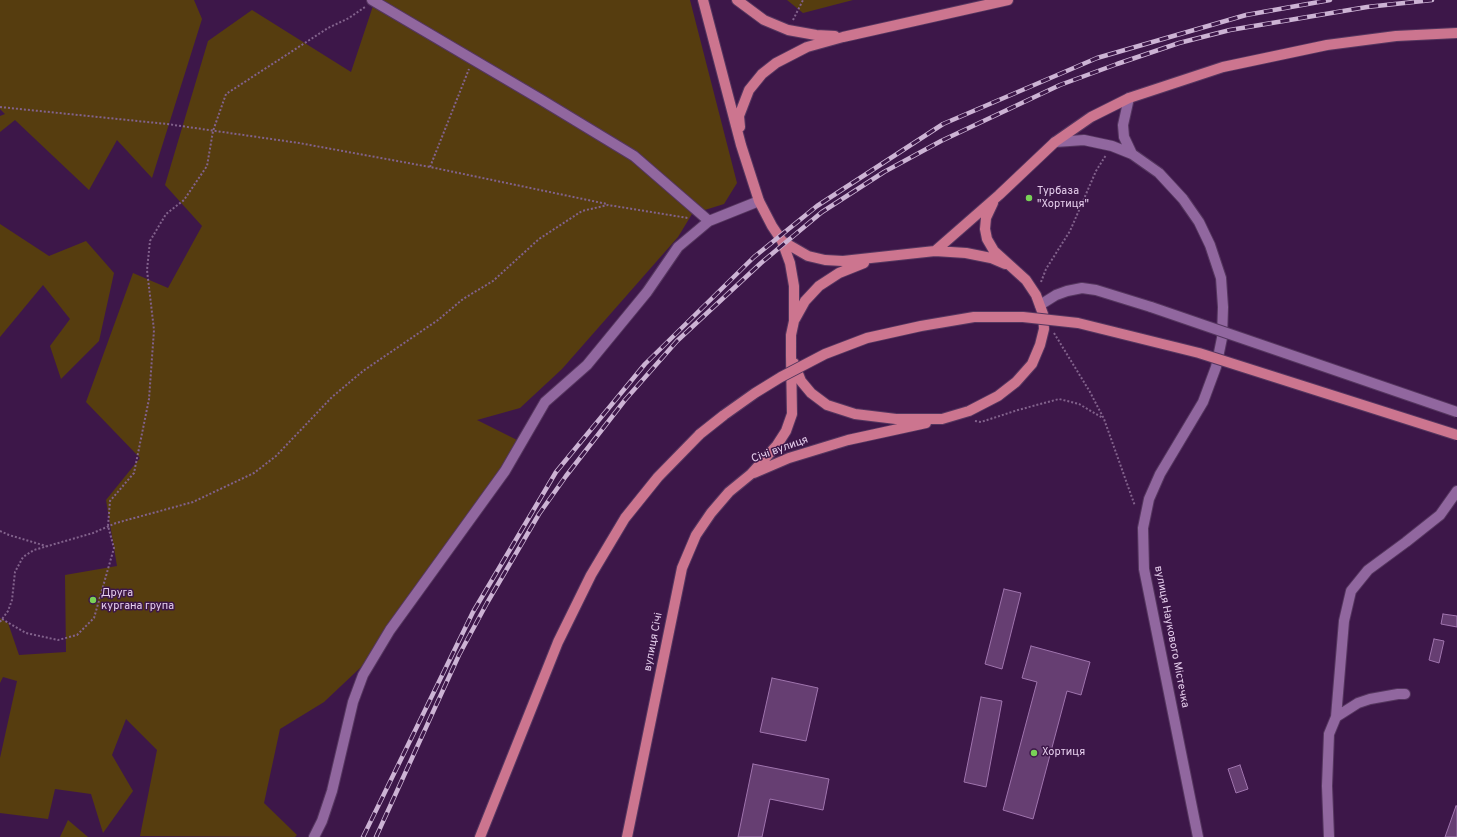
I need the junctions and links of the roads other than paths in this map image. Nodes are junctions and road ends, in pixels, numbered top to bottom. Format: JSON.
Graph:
{"nodes":[{"id":1,"x":703,"y":0,"type":"edge"},
{"id":2,"x":737,"y":0,"type":"edge"},
{"id":3,"x":1008,"y":0,"type":"edge"},
{"id":4,"x":373,"y":1,"type":"edge"},
{"id":5,"x":1457,"y":33,"type":"edge"},
{"id":6,"x":843,"y":37,"type":"junction"},
{"id":7,"x":1129,"y":98,"type":"junction"},
{"id":8,"x":1055,"y":142,"type":"junction"},
{"id":9,"x":741,"y":145,"type":"junction"},
{"id":10,"x":1132,"y":154,"type":"junction"},
{"id":11,"x":999,"y":195,"type":"junction"},
{"id":12,"x":759,"y":201,"type":"junction"},
{"id":13,"x":708,"y":221,"type":"junction"},
{"id":14,"x":782,"y":242,"type":"junction"},
{"id":15,"x":935,"y":250,"type":"junction"},
{"id":16,"x":874,"y":258,"type":"junction"},
{"id":17,"x":1011,"y":267,"type":"junction"},
{"id":18,"x":1042,"y":309,"type":"junction"},
{"id":19,"x":794,"y":321,"type":"junction"},
{"id":20,"x":791,"y":356,"type":"junction"},
{"id":21,"x":1457,"y":412,"type":"edge"},
{"id":22,"x":942,"y":419,"type":"junction"},
{"id":23,"x":1457,"y":435,"type":"edge"},
{"id":24,"x":751,"y":474,"type":"junction"},
{"id":25,"x":1457,"y":491,"type":"edge"},
{"id":26,"x":1406,"y":694,"type":"dead end"},
{"id":27,"x":1336,"y":717,"type":"junction"},
{"id":28,"x":314,"y":837,"type":"edge"},
{"id":29,"x":480,"y":837,"type":"edge"},
{"id":30,"x":627,"y":837,"type":"edge"},
{"id":31,"x":1198,"y":837,"type":"edge"},
{"id":32,"x":1329,"y":837,"type":"edge"}],
"edges":[{"from":1,"to":9,"type":"main road"},
{"from":2,"to":6,"type":"main road"},
{"from":3,"to":6,"type":"main road"},
{"from":4,"to":13,"type":"street"},
{"from":5,"to":7,"type":"main road"},
{"from":6,"to":9,"type":"main road"},
{"from":7,"to":8,"type":"main road"},
{"from":7,"to":10,"type":"street"},
{"from":8,"to":10,"type":"street","name":"вулиця Наукового Містечка"},
{"from":8,"to":11,"type":"main road"},
{"from":9,"to":12,"type":"main road"},
{"from":10,"to":31,"type":"street","name":"вулиця Наукового Містечка"},
{"from":11,"to":15,"type":"main road"},
{"from":11,"to":17,"type":"main road"},
{"from":12,"to":13,"type":"street"},
{"from":12,"to":14,"type":"main road"},
{"from":13,"to":28,"type":"street"},
{"from":14,"to":16,"type":"main road"},
{"from":14,"to":19,"type":"main road"},
{"from":15,"to":16,"type":"main road"},
{"from":15,"to":17,"type":"main road"},
{"from":16,"to":19,"type":"main road"},
{"from":17,"to":18,"type":"main road"},
{"from":18,"to":21,"type":"street","bridge":true},
{"from":18,"to":22,"type":"main road"},
{"from":19,"to":20,"type":"main road","name":"Січі вулиця"},
{"from":20,"to":22,"type":"main road"},
{"from":20,"to":24,"type":"main road","name":"Січі вулиця"},
{"from":22,"to":24,"type":"main road","name":"Січі вулиця"},
{"from":23,"to":29,"type":"main road","bridge":true},
{"from":24,"to":30,"type":"main road","name":"вулиця Січі"},
{"from":25,"to":27,"type":"street"},
{"from":26,"to":27,"type":"street"},
{"from":27,"to":32,"type":"street"}]}
